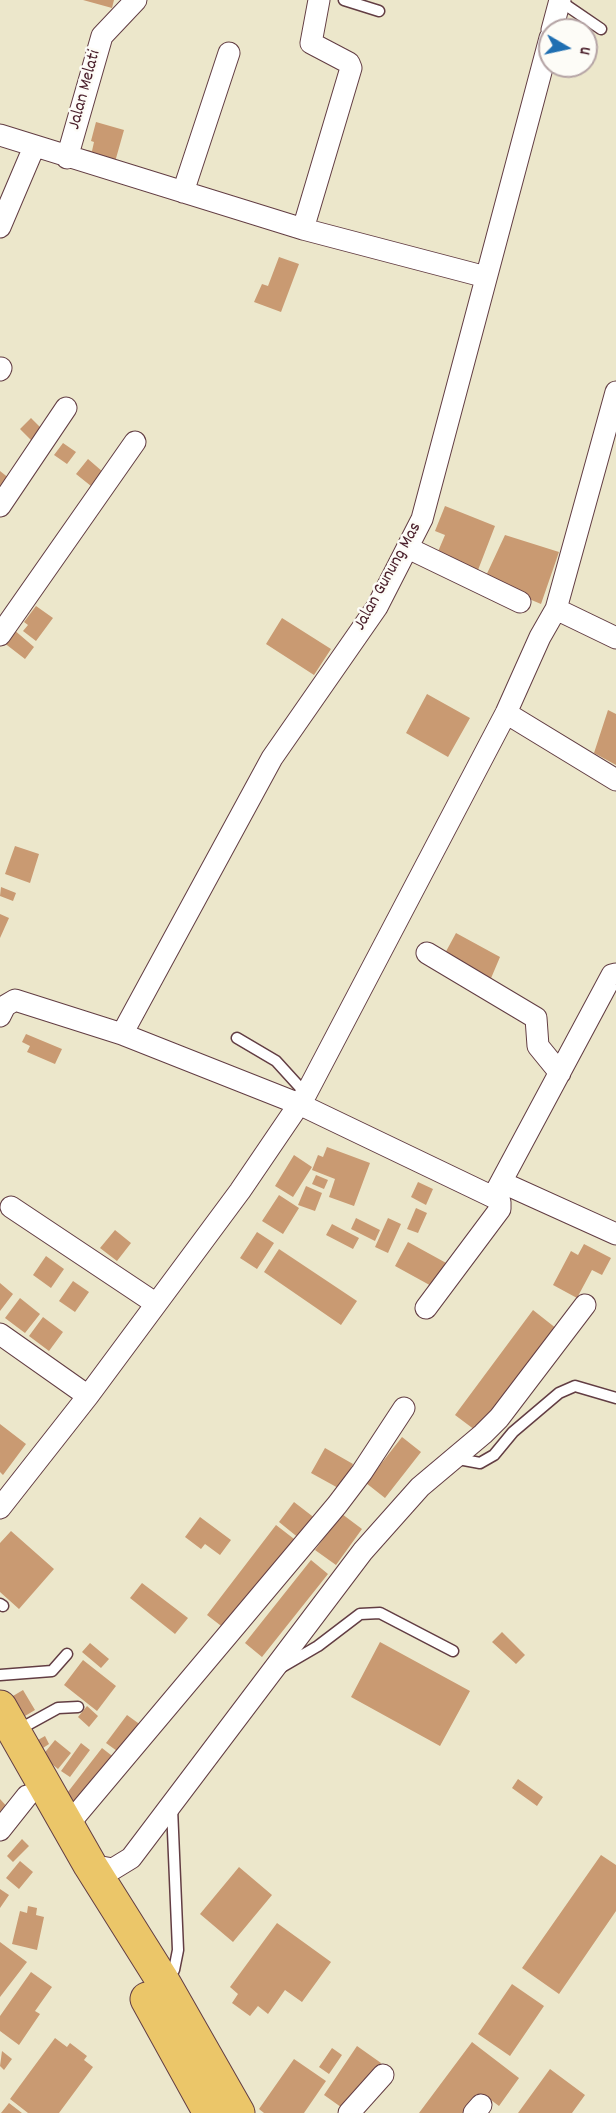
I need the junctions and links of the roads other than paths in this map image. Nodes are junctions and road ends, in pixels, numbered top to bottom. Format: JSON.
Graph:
{"nodes":[{"id":1,"x":136,"y":0,"type":"edge"},
{"id":2,"x":319,"y":0,"type":"edge"},
{"id":3,"x":344,"y":0,"type":"edge"},
{"id":4,"x":560,"y":0,"type":"edge"},
{"id":5,"x":379,"y":11,"type":"dead end"},
{"id":6,"x":555,"y":18,"type":"edge"},
{"id":7,"x":601,"y":29,"type":"dead end"},
{"id":8,"x":229,"y":53,"type":"dead end"},
{"id":9,"x":539,"y":78,"type":"edge"},
{"id":10,"x":0,"y":135,"type":"edge"},
{"id":11,"x":34,"y":147,"type":"junction"},
{"id":12,"x":67,"y":158,"type":"junction"},
{"id":13,"x":183,"y":192,"type":"junction"},
{"id":14,"x":0,"y":227,"type":"edge"},
{"id":15,"x":303,"y":229,"type":"junction"},
{"id":16,"x":486,"y":277,"type":"junction"},
{"id":17,"x":616,"y":392,"type":"edge"},
{"id":18,"x":66,"y":408,"type":"dead end"},
{"id":19,"x":135,"y":442,"type":"dead end"},
{"id":20,"x":0,"y":506,"type":"edge"},
{"id":21,"x":408,"y":548,"type":"junction"},
{"id":22,"x":520,"y":602,"type":"dead end"},
{"id":23,"x":556,"y":609,"type":"junction"},
{"id":24,"x":0,"y":636,"type":"edge"},
{"id":25,"x":616,"y":638,"type":"edge"},
{"id":26,"x":506,"y":713,"type":"junction"},
{"id":27,"x":616,"y":780,"type":"edge"},
{"id":28,"x":427,"y":953,"type":"dead end"},
{"id":29,"x":616,"y":974,"type":"edge"},
{"id":30,"x":0,"y":1016,"type":"edge"},
{"id":31,"x":122,"y":1034,"type":"junction"},
{"id":32,"x":237,"y":1038,"type":"dead end"},
{"id":33,"x":560,"y":1073,"type":"junction"},
{"id":34,"x":303,"y":1099,"type":"junction"},
{"id":35,"x":497,"y":1189,"type":"junction"},
{"id":36,"x":11,"y":1208,"type":"dead end"},
{"id":37,"x":616,"y":1234,"type":"edge"},
{"id":38,"x":156,"y":1303,"type":"junction"},
{"id":39,"x":585,"y":1305,"type":"dead end"},
{"id":40,"x":426,"y":1308,"type":"dead end"},
{"id":41,"x":0,"y":1334,"type":"edge"},
{"id":42,"x":88,"y":1396,"type":"junction"},
{"id":43,"x":616,"y":1398,"type":"edge"},
{"id":44,"x":404,"y":1408,"type":"dead end"},
{"id":45,"x":453,"y":1458,"type":"junction"},
{"id":46,"x":0,"y":1508,"type":"edge"},
{"id":47,"x":453,"y":1651,"type":"dead end"},
{"id":48,"x":67,"y":1654,"type":"dead end"},
{"id":49,"x":272,"y":1673,"type":"junction"},
{"id":50,"x":0,"y":1675,"type":"edge"},
{"id":51,"x":78,"y":1707,"type":"dead end"},
{"id":52,"x":5,"y":1730,"type":"edge"},
{"id":53,"x":27,"y":1796,"type":"junction"},
{"id":54,"x":172,"y":1805,"type":"junction"},
{"id":55,"x":68,"y":1826,"type":"junction"},
{"id":56,"x":0,"y":1830,"type":"edge"},
{"id":57,"x":90,"y":1865,"type":"junction"},
{"id":58,"x":152,"y":1984,"type":"junction"},
{"id":59,"x":382,"y":2075,"type":"dead end"},
{"id":60,"x":210,"y":2113,"type":"edge"},
{"id":61,"x":238,"y":2113,"type":"edge"},
{"id":62,"x":349,"y":2113,"type":"edge"}],
"edges":[{"from":1,"to":12,"type":"street","name":"Jalan Melati"},
{"from":2,"to":15,"type":"street"},
{"from":3,"to":5,"type":"lane"},
{"from":4,"to":6,"type":"street"},
{"from":4,"to":7,"type":"lane"},
{"from":8,"to":13,"type":"street"},
{"from":9,"to":16,"type":"street","name":"Jalan Gunung Mas"},
{"from":10,"to":11,"type":"street"},
{"from":11,"to":12,"type":"street"},
{"from":11,"to":14,"type":"street"},
{"from":12,"to":13,"type":"street"},
{"from":13,"to":15,"type":"street"},
{"from":15,"to":16,"type":"street"},
{"from":16,"to":21,"type":"street","name":"Jalan Gunung Mas"},
{"from":17,"to":23,"type":"street"},
{"from":18,"to":20,"type":"street"},
{"from":19,"to":24,"type":"street"},
{"from":21,"to":22,"type":"street"},
{"from":21,"to":31,"type":"street","name":"Jalan Gunung Mas"},
{"from":23,"to":25,"type":"street"},
{"from":23,"to":26,"type":"street"},
{"from":26,"to":27,"type":"street"},
{"from":26,"to":34,"type":"street"},
{"from":28,"to":33,"type":"street"},
{"from":29,"to":33,"type":"street"},
{"from":30,"to":31,"type":"street"},
{"from":31,"to":34,"type":"street"},
{"from":32,"to":34,"type":"lane"},
{"from":33,"to":35,"type":"street"},
{"from":34,"to":35,"type":"street"},
{"from":34,"to":38,"type":"street"},
{"from":35,"to":37,"type":"street"},
{"from":35,"to":40,"type":"street"},
{"from":36,"to":38,"type":"street"},
{"from":38,"to":42,"type":"street"},
{"from":39,"to":45,"type":"street"},
{"from":41,"to":42,"type":"street"},
{"from":42,"to":46,"type":"street"},
{"from":43,"to":45,"type":"lane"},
{"from":44,"to":55,"type":"street"},
{"from":45,"to":49,"type":"street"},
{"from":47,"to":49,"type":"lane"},
{"from":48,"to":50,"type":"lane"},
{"from":49,"to":54,"type":"street"},
{"from":51,"to":52,"type":"lane"},
{"from":52,"to":53,"type":"main road"},
{"from":52,"to":55,"type":"main road"},
{"from":53,"to":56,"type":"street"},
{"from":53,"to":58,"type":"main road"},
{"from":54,"to":57,"type":"street"},
{"from":54,"to":58,"type":"lane"},
{"from":55,"to":57,"type":"main road"},
{"from":57,"to":58,"type":"main road"},
{"from":58,"to":60,"type":"main road"},
{"from":58,"to":61,"type":"main road"},
{"from":59,"to":62,"type":"street"}]}
